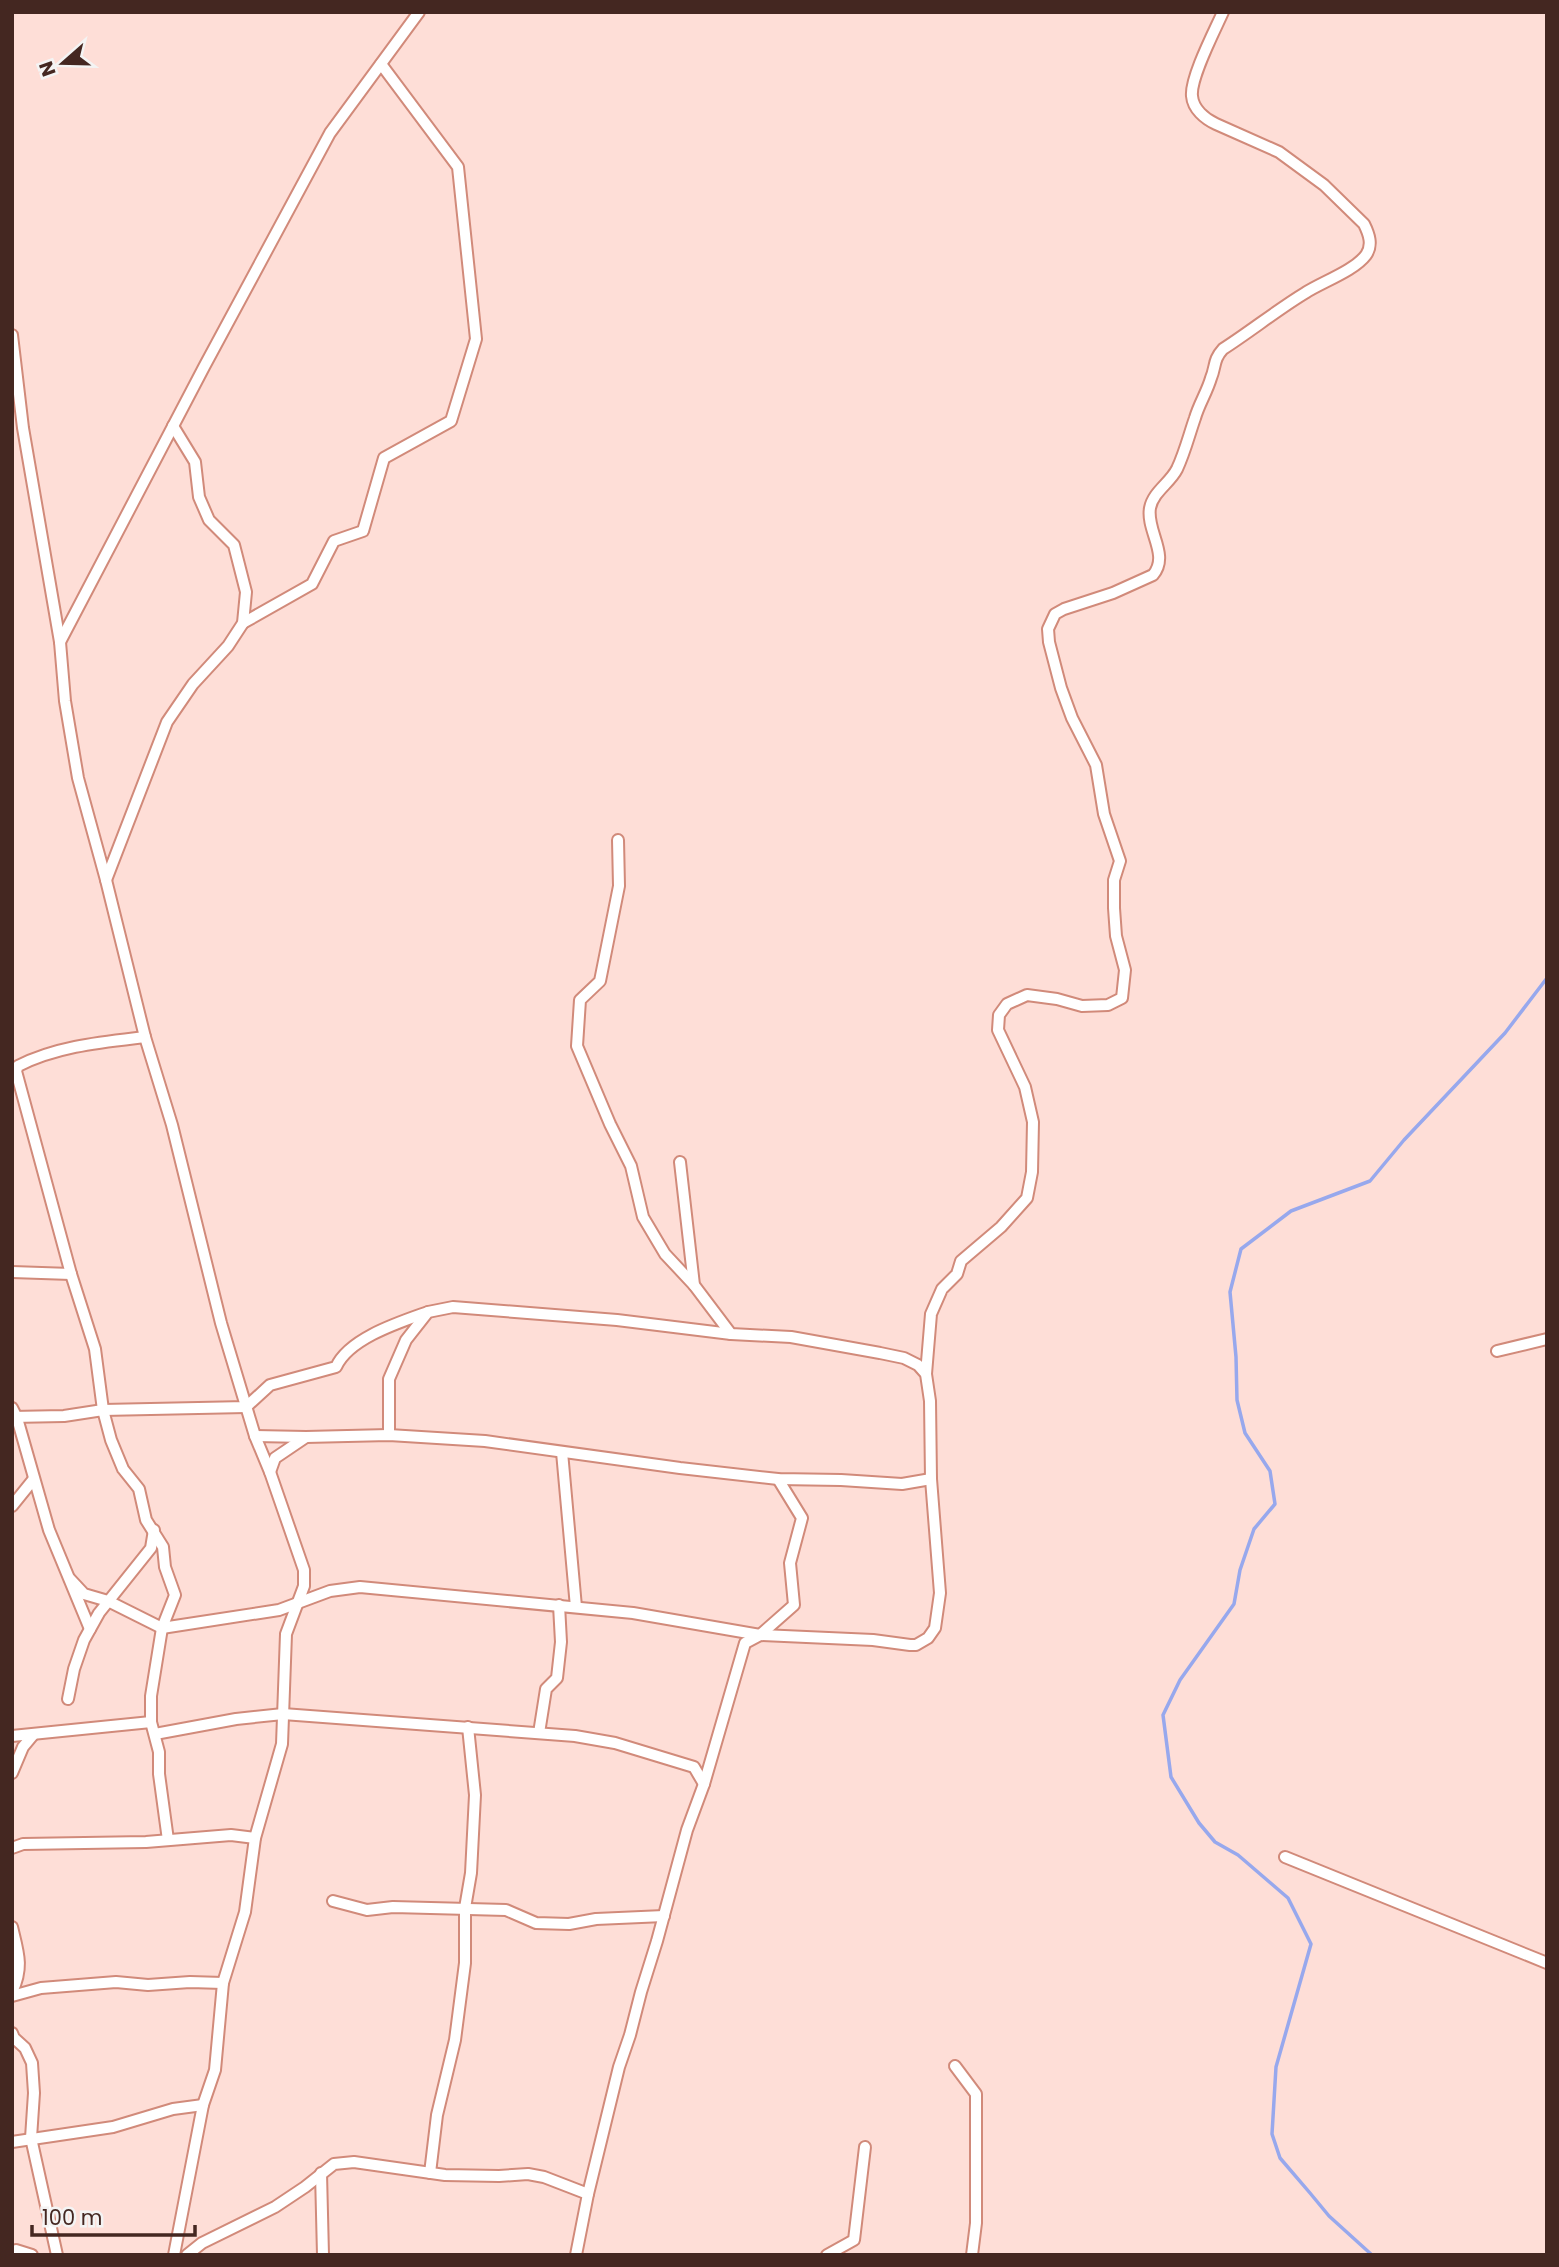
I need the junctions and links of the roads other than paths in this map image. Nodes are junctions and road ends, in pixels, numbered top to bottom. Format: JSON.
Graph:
{"nodes":[{"id":1,"x":419,"y":12,"type":"edge"},
{"id":2,"x":1223,"y":12,"type":"edge"},
{"id":3,"x":381,"y":64,"type":"junction"},
{"id":4,"x":12,"y":335,"type":"edge"},
{"id":5,"x":173,"y":426,"type":"junction"},
{"id":6,"x":243,"y":623,"type":"junction"},
{"id":7,"x":60,"y":642,"type":"junction"},
{"id":8,"x":618,"y":840,"type":"dead end"},
{"id":9,"x":106,"y":880,"type":"junction"},
{"id":10,"x":145,"y":1037,"type":"junction"},
{"id":11,"x":680,"y":1162,"type":"dead end"},
{"id":12,"x":12,"y":1272,"type":"edge"},
{"id":13,"x":71,"y":1274,"type":"junction"},
{"id":14,"x":694,"y":1285,"type":"junction"},
{"id":15,"x":429,"y":1312,"type":"junction"},
{"id":16,"x":731,"y":1334,"type":"junction"},
{"id":17,"x":1547,"y":1339,"type":"edge"},
{"id":18,"x":1497,"y":1351,"type":"dead end"},
{"id":19,"x":926,"y":1374,"type":"junction"},
{"id":20,"x":246,"y":1407,"type":"junction"},
{"id":21,"x":103,"y":1410,"type":"junction"},
{"id":22,"x":14,"y":1414,"type":"edge"},
{"id":23,"x":389,"y":1435,"type":"junction"},
{"id":24,"x":255,"y":1436,"type":"junction"},
{"id":25,"x":306,"y":1437,"type":"junction"},
{"id":26,"x":562,"y":1452,"type":"junction"},
{"id":27,"x":270,"y":1472,"type":"junction"},
{"id":28,"x":778,"y":1479,"type":"junction"},
{"id":29,"x":931,"y":1479,"type":"junction"},
{"id":30,"x":33,"y":1480,"type":"junction"},
{"id":31,"x":12,"y":1506,"type":"edge"},
{"id":32,"x":154,"y":1530,"type":"junction"},
{"id":33,"x":69,"y":1579,"type":"junction"},
{"id":34,"x":108,"y":1601,"type":"junction"},
{"id":35,"x":298,"y":1603,"type":"junction"},
{"id":36,"x":559,"y":1605,"type":"junction"},
{"id":37,"x":576,"y":1606,"type":"junction"},
{"id":38,"x":162,"y":1628,"type":"junction"},
{"id":39,"x":90,"y":1629,"type":"junction"},
{"id":40,"x":760,"y":1635,"type":"junction"},
{"id":41,"x":68,"y":1699,"type":"dead end"},
{"id":42,"x":284,"y":1714,"type":"junction"},
{"id":43,"x":150,"y":1723,"type":"junction"},
{"id":44,"x":468,"y":1727,"type":"junction"},
{"id":45,"x":539,"y":1733,"type":"junction"},
{"id":46,"x":155,"y":1734,"type":"junction"},
{"id":47,"x":33,"y":1735,"type":"junction"},
{"id":48,"x":12,"y":1737,"type":"edge"},
{"id":49,"x":12,"y":1773,"type":"edge"},
{"id":50,"x":704,"y":1784,"type":"junction"},
{"id":51,"x":256,"y":1838,"type":"junction"},
{"id":52,"x":168,"y":1840,"type":"junction"},
{"id":53,"x":12,"y":1847,"type":"edge"},
{"id":54,"x":1285,"y":1857,"type":"dead end"},
{"id":55,"x":333,"y":1901,"type":"dead end"},
{"id":56,"x":465,"y":1909,"type":"junction"},
{"id":57,"x":664,"y":1916,"type":"junction"},
{"id":58,"x":12,"y":1927,"type":"edge"},
{"id":59,"x":1547,"y":1964,"type":"edge"},
{"id":60,"x":223,"y":1983,"type":"junction"},
{"id":61,"x":12,"y":1994,"type":"edge"},
{"id":62,"x":12,"y":2033,"type":"edge"},
{"id":63,"x":955,"y":2066,"type":"dead end"},
{"id":64,"x":203,"y":2105,"type":"junction"},
{"id":65,"x":31,"y":2138,"type":"junction"},
{"id":66,"x":12,"y":2142,"type":"edge"},
{"id":67,"x":865,"y":2147,"type":"dead end"},
{"id":68,"x":321,"y":2173,"type":"junction"},
{"id":69,"x":430,"y":2173,"type":"junction"},
{"id":70,"x":588,"y":2194,"type":"junction"},
{"id":71,"x":12,"y":2251,"type":"edge"},
{"id":72,"x":32,"y":2255,"type":"edge"},
{"id":73,"x":57,"y":2255,"type":"edge"},
{"id":74,"x":174,"y":2255,"type":"edge"},
{"id":75,"x":187,"y":2255,"type":"edge"},
{"id":76,"x":323,"y":2255,"type":"edge"},
{"id":77,"x":576,"y":2255,"type":"edge"},
{"id":78,"x":827,"y":2255,"type":"edge"},
{"id":79,"x":972,"y":2255,"type":"edge"}],
"edges":[{"from":1,"to":3,"type":"street"},
{"from":2,"to":19,"type":"street"},
{"from":3,"to":5,"type":"street"},
{"from":3,"to":6,"type":"street"},
{"from":4,"to":7,"type":"street"},
{"from":5,"to":6,"type":"street"},
{"from":5,"to":7,"type":"street"},
{"from":6,"to":9,"type":"street"},
{"from":7,"to":9,"type":"street"},
{"from":8,"to":14,"type":"street"},
{"from":9,"to":10,"type":"street"},
{"from":10,"to":13,"type":"street"},
{"from":10,"to":20,"type":"street"},
{"from":11,"to":14,"type":"street"},
{"from":12,"to":13,"type":"street"},
{"from":13,"to":21,"type":"street"},
{"from":14,"to":16,"type":"street"},
{"from":15,"to":16,"type":"street"},
{"from":15,"to":20,"type":"street"},
{"from":15,"to":23,"type":"street"},
{"from":16,"to":19,"type":"street"},
{"from":17,"to":18,"type":"street"},
{"from":19,"to":29,"type":"street"},
{"from":20,"to":21,"type":"street"},
{"from":20,"to":24,"type":"street"},
{"from":21,"to":22,"type":"street"},
{"from":21,"to":32,"type":"street"},
{"from":22,"to":30,"type":"street"},
{"from":23,"to":25,"type":"street"},
{"from":23,"to":26,"type":"street"},
{"from":24,"to":25,"type":"street"},
{"from":24,"to":27,"type":"street"},
{"from":25,"to":27,"type":"street"},
{"from":26,"to":28,"type":"street"},
{"from":26,"to":37,"type":"street"},
{"from":27,"to":35,"type":"street"},
{"from":28,"to":29,"type":"street"},
{"from":28,"to":40,"type":"street"},
{"from":29,"to":40,"type":"street"},
{"from":30,"to":31,"type":"street"},
{"from":30,"to":33,"type":"street"},
{"from":32,"to":34,"type":"street"},
{"from":32,"to":38,"type":"street"},
{"from":33,"to":34,"type":"street"},
{"from":33,"to":39,"type":"street"},
{"from":34,"to":38,"type":"street"},
{"from":34,"to":39,"type":"street"},
{"from":35,"to":36,"type":"street"},
{"from":35,"to":38,"type":"street"},
{"from":35,"to":42,"type":"street"},
{"from":36,"to":37,"type":"street"},
{"from":36,"to":45,"type":"street"},
{"from":37,"to":40,"type":"street"},
{"from":38,"to":43,"type":"street"},
{"from":39,"to":41,"type":"street"},
{"from":40,"to":50,"type":"street"},
{"from":42,"to":44,"type":"street"},
{"from":42,"to":46,"type":"street"},
{"from":42,"to":51,"type":"street"},
{"from":43,"to":46,"type":"street"},
{"from":43,"to":47,"type":"street"},
{"from":44,"to":45,"type":"street"},
{"from":44,"to":56,"type":"street"},
{"from":45,"to":50,"type":"street"},
{"from":46,"to":52,"type":"street"},
{"from":47,"to":48,"type":"street"},
{"from":47,"to":49,"type":"street"},
{"from":50,"to":57,"type":"street"},
{"from":51,"to":52,"type":"street"},
{"from":51,"to":60,"type":"street"},
{"from":52,"to":53,"type":"street"},
{"from":54,"to":59,"type":"street"},
{"from":55,"to":56,"type":"street"},
{"from":56,"to":57,"type":"street"},
{"from":56,"to":69,"type":"street"},
{"from":57,"to":70,"type":"street"},
{"from":58,"to":61,"type":"street"},
{"from":60,"to":61,"type":"street"},
{"from":60,"to":64,"type":"street"},
{"from":62,"to":65,"type":"street"},
{"from":63,"to":79,"type":"street"},
{"from":64,"to":65,"type":"street"},
{"from":64,"to":74,"type":"street"},
{"from":65,"to":66,"type":"street"},
{"from":65,"to":73,"type":"street"},
{"from":67,"to":78,"type":"street"},
{"from":68,"to":69,"type":"street"},
{"from":68,"to":75,"type":"street"},
{"from":68,"to":76,"type":"street"},
{"from":69,"to":70,"type":"street"},
{"from":70,"to":77,"type":"street"},
{"from":71,"to":72,"type":"street"}]}
